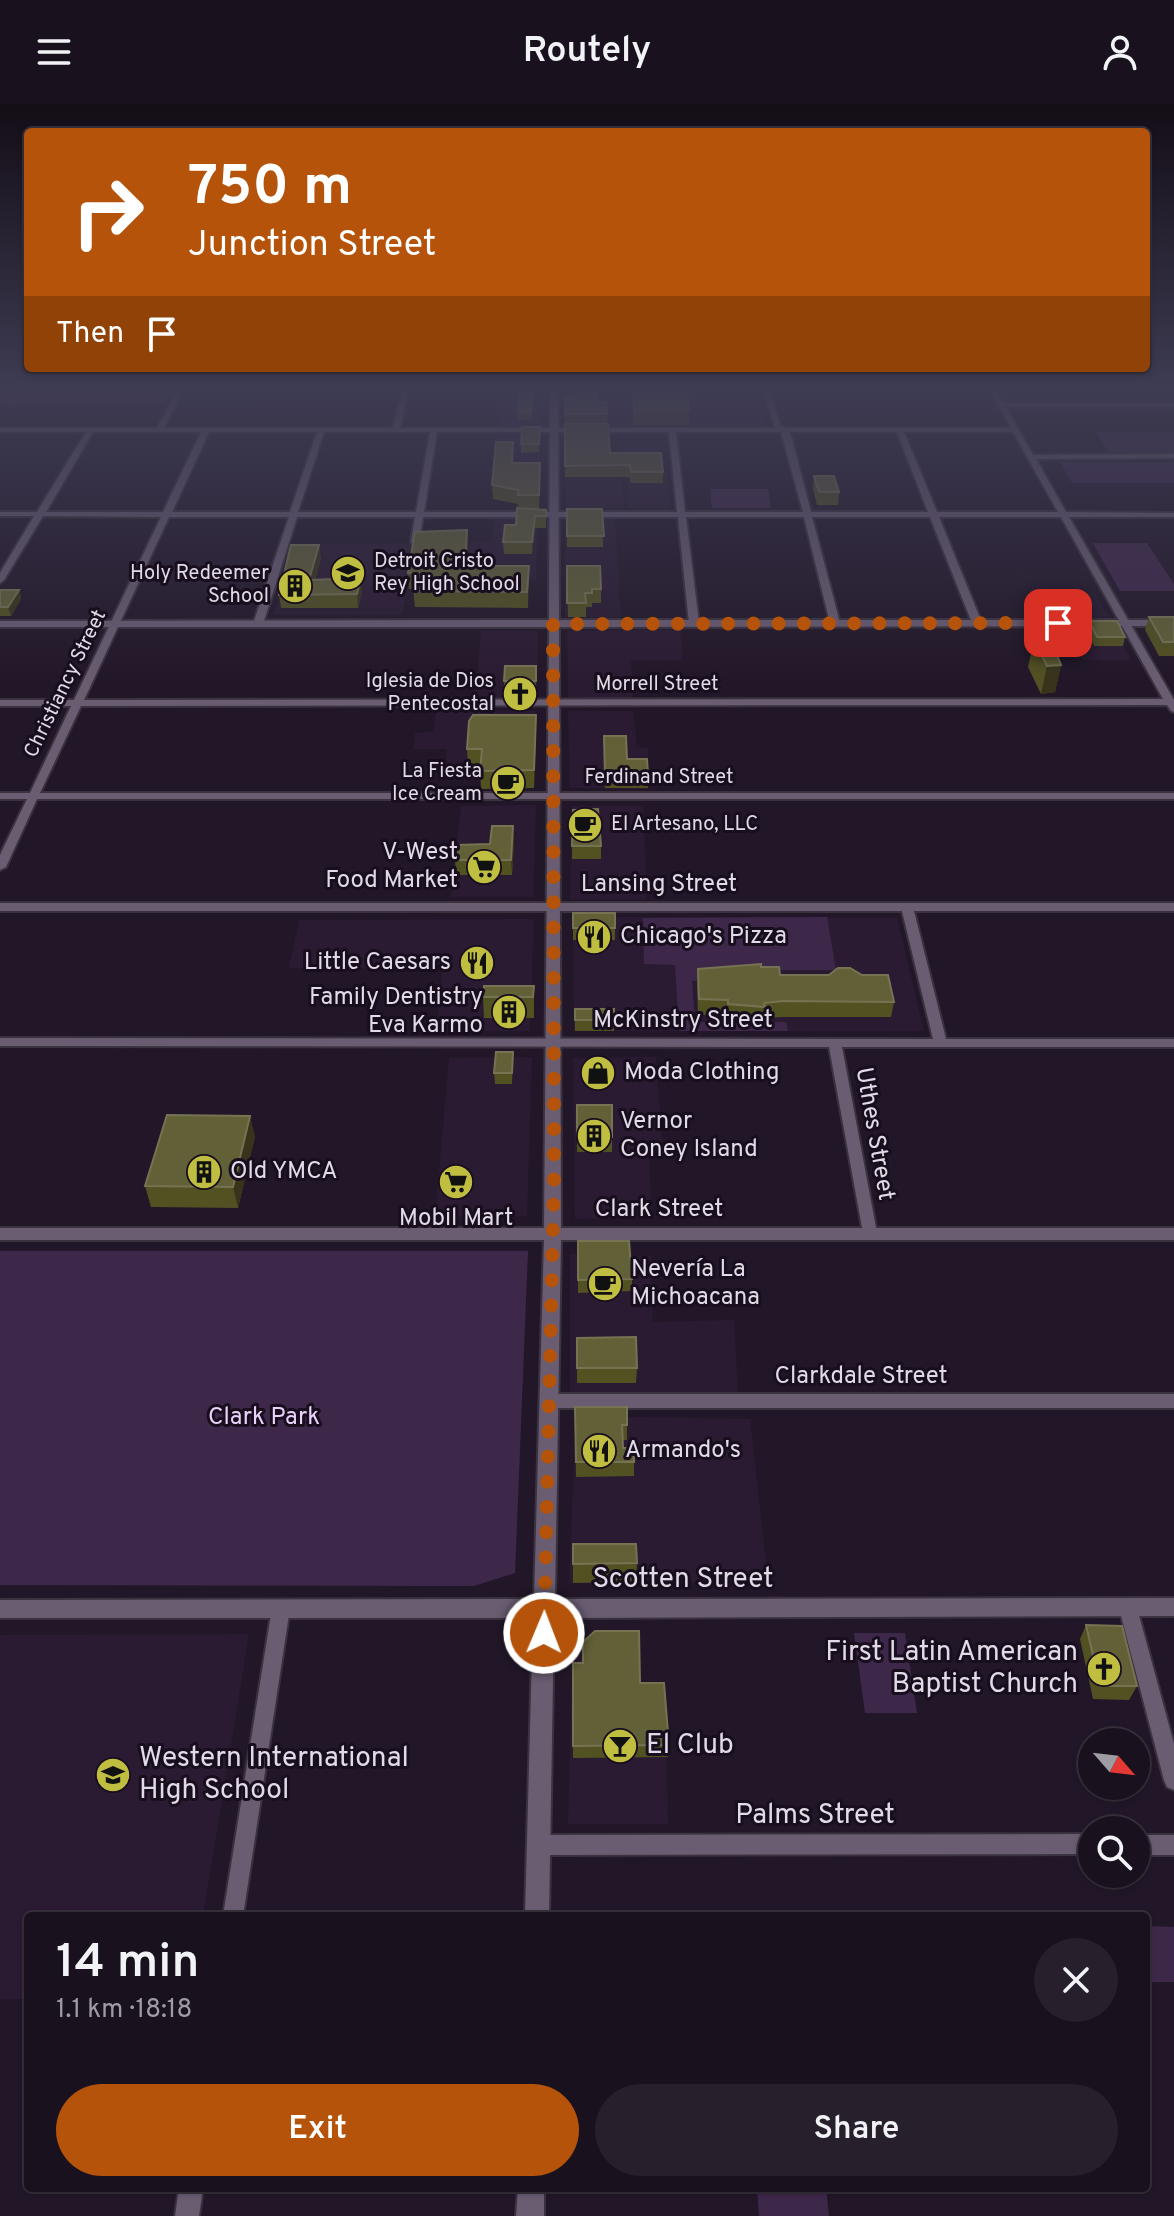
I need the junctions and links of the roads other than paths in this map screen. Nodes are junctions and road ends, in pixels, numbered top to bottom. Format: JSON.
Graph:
{"nodes":[{"id":1,"x":58,"y":486,"type":"edge"},
{"id":2,"x":180,"y":486,"type":"edge"},
{"id":3,"x":303,"y":486,"type":"edge"},
{"id":4,"x":425,"y":486,"type":"edge"},
{"id":5,"x":553,"y":486,"type":"edge"},
{"id":6,"x":679,"y":486,"type":"edge"},
{"id":7,"x":801,"y":486,"type":"edge"},
{"id":8,"x":922,"y":486,"type":"edge"},
{"id":9,"x":1047,"y":486,"type":"edge"},
{"id":10,"x":294,"y":513,"type":"junction"},
{"id":11,"x":420,"y":513,"type":"junction"},
{"id":12,"x":553,"y":513,"type":"junction"},
{"id":13,"x":682,"y":513,"type":"junction"},
{"id":14,"x":808,"y":513,"type":"junction"},
{"id":15,"x":933,"y":513,"type":"junction"},
{"id":16,"x":0,"y":514,"type":"edge"},
{"id":17,"x":41,"y":514,"type":"junction"},
{"id":18,"x":167,"y":514,"type":"junction"},
{"id":19,"x":1063,"y":514,"type":"junction"},
{"id":20,"x":1174,"y":515,"type":"edge"},
{"id":21,"x":415,"y":542,"type":"edge"},
{"id":22,"x":0,"y":580,"type":"edge"},
{"id":23,"x":694,"y":623,"type":"junction"},
{"id":24,"x":835,"y":623,"type":"junction"},
{"id":25,"x":977,"y":623,"type":"junction"},
{"id":26,"x":1125,"y":623,"type":"junction"},
{"id":27,"x":1174,"y":623,"type":"edge"},
{"id":28,"x":0,"y":624,"type":"edge"},
{"id":29,"x":115,"y":624,"type":"junction"},
{"id":30,"x":258,"y":624,"type":"junction"},
{"id":31,"x":553,"y":624,"type":"junction"},
{"id":32,"x":0,"y":703,"type":"edge"},
{"id":33,"x":77,"y":703,"type":"junction"},
{"id":34,"x":553,"y":703,"type":"junction"},
{"id":35,"x":1172,"y":706,"type":"edge"},
{"id":36,"x":0,"y":796,"type":"edge"},
{"id":37,"x":33,"y":796,"type":"junction"},
{"id":38,"x":554,"y":796,"type":"junction"},
{"id":39,"x":1174,"y":796,"type":"edge"},
{"id":40,"x":0,"y":867,"type":"edge"},
{"id":41,"x":0,"y":907,"type":"edge"},
{"id":42,"x":554,"y":907,"type":"junction"},
{"id":43,"x":907,"y":907,"type":"junction"},
{"id":44,"x":1174,"y":907,"type":"edge"},
{"id":45,"x":0,"y":1042,"type":"edge"},
{"id":46,"x":554,"y":1042,"type":"junction"},
{"id":47,"x":835,"y":1043,"type":"junction"},
{"id":48,"x":941,"y":1043,"type":"junction"},
{"id":49,"x":1174,"y":1043,"type":"edge"},
{"id":50,"x":870,"y":1233,"type":"junction"},
{"id":51,"x":0,"y":1234,"type":"edge"},
{"id":52,"x":553,"y":1234,"type":"junction"},
{"id":53,"x":1174,"y":1234,"type":"edge"},
{"id":54,"x":549,"y":1401,"type":"junction"},
{"id":55,"x":1174,"y":1401,"type":"edge"},
{"id":56,"x":1174,"y":1607,"type":"edge"},
{"id":57,"x":281,"y":1608,"type":"junction"},
{"id":58,"x":544,"y":1608,"type":"junction"},
{"id":59,"x":1128,"y":1608,"type":"junction"},
{"id":60,"x":0,"y":1609,"type":"edge"},
{"id":61,"x":1174,"y":1780,"type":"edge"},
{"id":62,"x":1078,"y":1844,"type":"edge"},
{"id":63,"x":538,"y":1845,"type":"junction"},
{"id":64,"x":1150,"y":1845,"type":"edge"},
{"id":65,"x":1174,"y":1845,"type":"edge"},
{"id":66,"x":234,"y":1912,"type":"edge"},
{"id":67,"x":537,"y":1912,"type":"edge"},
{"id":68,"x":190,"y":2192,"type":"edge"},
{"id":69,"x":531,"y":2192,"type":"edge"},
{"id":70,"x":187,"y":2216,"type":"edge"},
{"id":71,"x":530,"y":2216,"type":"edge"}],
"edges":[{"from":1,"to":17,"type":"street"},
{"from":2,"to":18,"type":"street","name":"Christiancy Street"},
{"from":3,"to":10,"type":"street"},
{"from":4,"to":11,"type":"street"},
{"from":5,"to":12,"type":"street"},
{"from":6,"to":13,"type":"street"},
{"from":7,"to":14,"type":"street"},
{"from":8,"to":15,"type":"street"},
{"from":9,"to":19,"type":"street"},
{"from":10,"to":11,"type":"street"},
{"from":10,"to":18,"type":"street"},
{"from":10,"to":30,"type":"street"},
{"from":11,"to":12,"type":"street"},
{"from":11,"to":21,"type":"street"},
{"from":12,"to":13,"type":"street"},
{"from":12,"to":31,"type":"street"},
{"from":13,"to":14,"type":"street"},
{"from":13,"to":23,"type":"street"},
{"from":14,"to":15,"type":"street"},
{"from":14,"to":24,"type":"street"},
{"from":15,"to":19,"type":"street"},
{"from":15,"to":25,"type":"street"},
{"from":16,"to":17,"type":"street"},
{"from":17,"to":18,"type":"street"},
{"from":17,"to":22,"type":"street"},
{"from":18,"to":29,"type":"street","name":"Christiancy Street"},
{"from":19,"to":20,"type":"street"},
{"from":19,"to":26,"type":"street"},
{"from":23,"to":24,"type":"street"},
{"from":23,"to":31,"type":"street"},
{"from":24,"to":25,"type":"street"},
{"from":25,"to":26,"type":"street"},
{"from":26,"to":27,"type":"street"},
{"from":26,"to":35,"type":"street"},
{"from":28,"to":29,"type":"street"},
{"from":29,"to":30,"type":"street"},
{"from":29,"to":33,"type":"street","name":"Christiancy Street"},
{"from":30,"to":31,"type":"street"},
{"from":31,"to":34,"type":"street"},
{"from":32,"to":33,"type":"street","name":"Morrell Street"},
{"from":33,"to":34,"type":"street","name":"Morrell Street"},
{"from":33,"to":37,"type":"street","name":"Christiancy Street"},
{"from":34,"to":35,"type":"street","name":"Morrell Street"},
{"from":34,"to":38,"type":"street"},
{"from":36,"to":37,"type":"street","name":"Ferdinand Street"},
{"from":37,"to":38,"type":"street","name":"Ferdinand Street"},
{"from":37,"to":40,"type":"street","name":"Christiancy Street"},
{"from":38,"to":39,"type":"street","name":"Ferdinand Street"},
{"from":38,"to":42,"type":"street"},
{"from":41,"to":42,"type":"street","name":"Lansing Street"},
{"from":42,"to":43,"type":"street","name":"Lansing Street"},
{"from":42,"to":46,"type":"street"},
{"from":43,"to":44,"type":"street","name":"Lansing Street"},
{"from":43,"to":48,"type":"street"},
{"from":45,"to":46,"type":"street","name":"McKinstry Street"},
{"from":46,"to":47,"type":"street","name":"McKinstry Street"},
{"from":46,"to":52,"type":"street"},
{"from":47,"to":48,"type":"street","name":"McKinstry Street"},
{"from":47,"to":50,"type":"street","name":"Uthes Street"},
{"from":48,"to":49,"type":"street","name":"McKinstry Street"},
{"from":50,"to":52,"type":"street","name":"Clark Street"},
{"from":50,"to":53,"type":"street","name":"Clark Street"},
{"from":51,"to":52,"type":"street","name":"Clark Street"},
{"from":52,"to":54,"type":"street"},
{"from":54,"to":55,"type":"street","name":"Clarkdale Street"},
{"from":54,"to":58,"type":"street"},
{"from":56,"to":59,"type":"street","name":"Scotten Street"},
{"from":57,"to":58,"type":"street","name":"Scotten Street"},
{"from":57,"to":60,"type":"street","name":"Scotten Street"},
{"from":57,"to":66,"type":"street"},
{"from":58,"to":59,"type":"street","name":"Scotten Street"},
{"from":58,"to":63,"type":"street"},
{"from":59,"to":61,"type":"street"},
{"from":62,"to":63,"type":"street","name":"Palms Street"},
{"from":63,"to":67,"type":"street"},
{"from":64,"to":65,"type":"street"},
{"from":68,"to":70,"type":"street"},
{"from":69,"to":71,"type":"street"}]}
